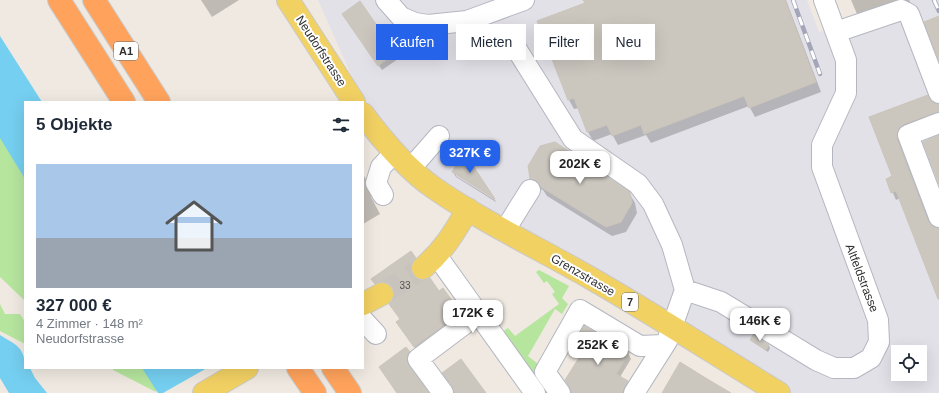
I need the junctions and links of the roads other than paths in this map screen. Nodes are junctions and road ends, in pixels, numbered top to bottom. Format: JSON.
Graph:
{"nodes":[{"id":1,"x":59,"y":0,"type":"edge"},
{"id":2,"x":94,"y":0,"type":"edge"},
{"id":3,"x":288,"y":0,"type":"edge"},
{"id":4,"x":386,"y":0,"type":"edge"},
{"id":5,"x":524,"y":0,"type":"edge"},
{"id":6,"x":824,"y":0,"type":"edge"},
{"id":7,"x":836,"y":32,"type":"junction"},
{"id":8,"x":524,"y":60,"type":"edge"},
{"id":9,"x":939,"y":93,"type":"edge"},
{"id":10,"x":123,"y":101,"type":"edge"},
{"id":11,"x":158,"y":101,"type":"edge"},
{"id":12,"x":353,"y":101,"type":"edge"},
{"id":13,"x":364,"y":115,"type":"edge"},
{"id":14,"x":939,"y":123,"type":"edge"},
{"id":15,"x":439,"y":136,"type":"dead end"},
{"id":16,"x":395,"y":152,"type":"junction"},
{"id":17,"x":411,"y":168,"type":"junction"},
{"id":18,"x":530,"y":190,"type":"dead end"},
{"id":19,"x":383,"y":195,"type":"dead end"},
{"id":20,"x":468,"y":209,"type":"junction"},
{"id":21,"x":939,"y":216,"type":"edge"},
{"id":22,"x":505,"y":230,"type":"junction"},
{"id":23,"x":430,"y":262,"type":"joint"},
{"id":24,"x":685,"y":290,"type":"junction"},
{"id":25,"x":382,"y":294,"type":"tunnel mouth"},
{"id":26,"x":364,"y":303,"type":"edge"},
{"id":27,"x":478,"y":314,"type":"junction"},
{"id":28,"x":364,"y":321,"type":"edge"},
{"id":29,"x":376,"y":334,"type":"dead end"},
{"id":30,"x":668,"y":336,"type":"junction"},
{"id":31,"x":245,"y":369,"type":"edge"},
{"id":32,"x":299,"y":369,"type":"edge"},
{"id":33,"x":334,"y":369,"type":"edge"},
{"id":34,"x":204,"y":393,"type":"edge"},
{"id":35,"x":315,"y":393,"type":"edge"},
{"id":36,"x":350,"y":393,"type":"edge"},
{"id":37,"x":443,"y":393,"type":"edge"},
{"id":38,"x":535,"y":393,"type":"edge"},
{"id":39,"x":560,"y":393,"type":"edge"},
{"id":40,"x":634,"y":393,"type":"edge"},
{"id":41,"x":779,"y":393,"type":"edge"}],
"edges":[{"from":1,"to":10,"type":"highway","number":"A1"},
{"from":2,"to":11,"type":"highway","number":"A1"},
{"from":3,"to":12,"type":"main road","name":"Neudorfstrasse"},
{"from":4,"to":5,"type":"street"},
{"from":6,"to":7,"type":"street","name":"Altfeldstrasse"},
{"from":7,"to":9,"type":"street"},
{"from":7,"to":24,"type":"street","name":"Altfeldstrasse"},
{"from":8,"to":24,"type":"street"},
{"from":13,"to":16,"type":"main road"},
{"from":14,"to":21,"type":"street"},
{"from":15,"to":17,"type":"street"},
{"from":16,"to":17,"type":"main road"},
{"from":16,"to":19,"type":"street"},
{"from":17,"to":20,"type":"main road"},
{"from":18,"to":22,"type":"street"},
{"from":20,"to":22,"type":"main road","name":"Grenzstrasse","number":"7"},
{"from":20,"to":23,"type":"main road"},
{"from":22,"to":30,"type":"main road","name":"Grenzstrasse","number":"7"},
{"from":23,"to":27,"type":"street"},
{"from":24,"to":30,"type":"street"},
{"from":25,"to":26,"type":"main road"},
{"from":27,"to":37,"type":"street"},
{"from":27,"to":38,"type":"street"},
{"from":28,"to":29,"type":"street"},
{"from":30,"to":39,"type":"street"},
{"from":30,"to":40,"type":"street"},
{"from":30,"to":41,"type":"main road","name":"Grenzstrasse","number":"7"},
{"from":31,"to":34,"type":"main road"},
{"from":32,"to":35,"type":"highway"},
{"from":33,"to":36,"type":"highway"}]}
